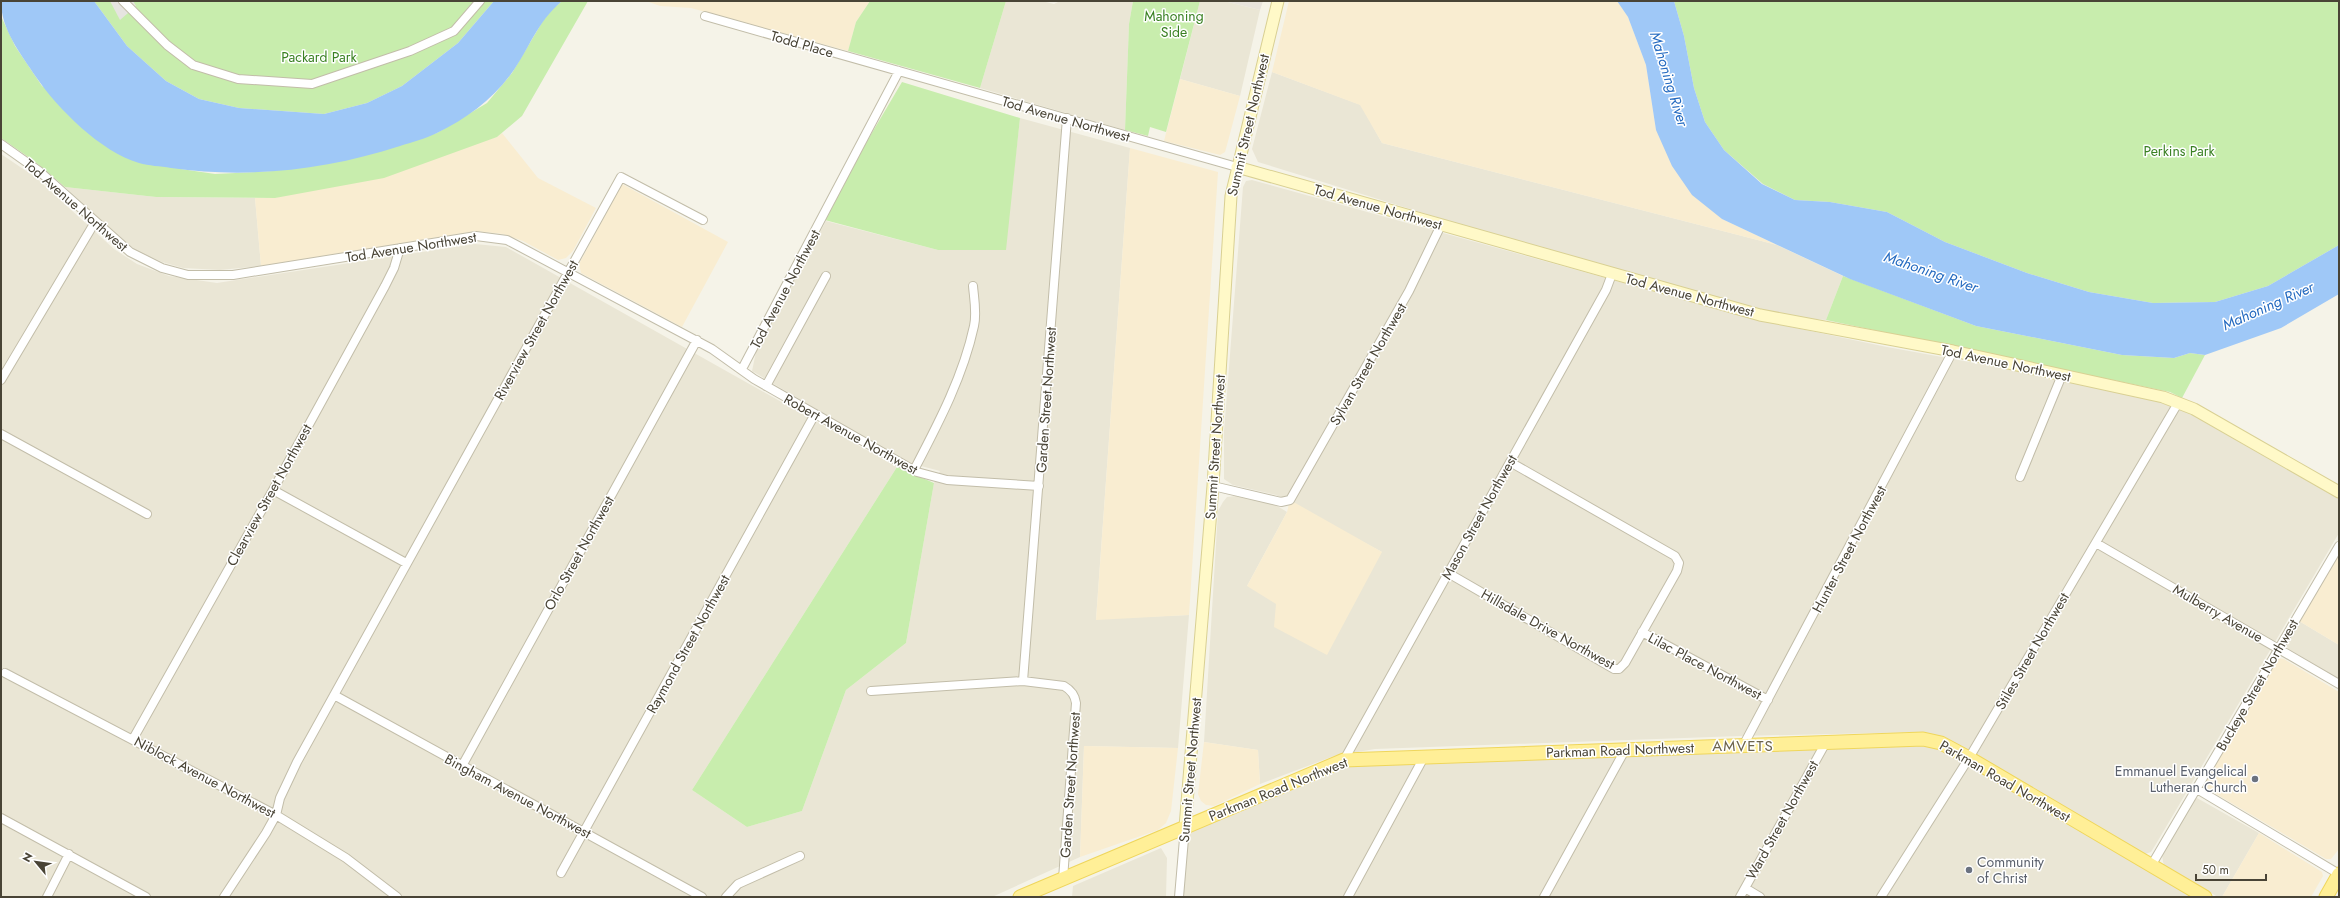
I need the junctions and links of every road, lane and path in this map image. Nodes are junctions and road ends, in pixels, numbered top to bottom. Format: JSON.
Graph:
{"nodes":[{"id":1,"x":123,"y":1,"type":"edge"},
{"id":2,"x":480,"y":1,"type":"edge"},
{"id":3,"x":1278,"y":1,"type":"edge"},
{"id":4,"x":705,"y":16,"type":"dead end"},
{"id":5,"x":899,"y":71,"type":"junction"},
{"id":6,"x":1067,"y":118,"type":"junction"},
{"id":7,"x":1,"y":144,"type":"edge"},
{"id":8,"x":1237,"y":168,"type":"junction"},
{"id":9,"x":703,"y":220,"type":"dead end"},
{"id":10,"x":95,"y":222,"type":"junction"},
{"id":11,"x":1441,"y":225,"type":"junction"},
{"id":12,"x":400,"y":248,"type":"junction"},
{"id":13,"x":569,"y":272,"type":"junction"},
{"id":14,"x":1612,"y":274,"type":"junction"},
{"id":15,"x":826,"y":276,"type":"dead end"},
{"id":16,"x":973,"y":286,"type":"dead end"},
{"id":17,"x":697,"y":340,"type":"junction"},
{"id":18,"x":1953,"y":351,"type":"junction"},
{"id":19,"x":742,"y":369,"type":"junction"},
{"id":20,"x":2062,"y":375,"type":"junction"},
{"id":21,"x":1,"y":380,"type":"edge"},
{"id":22,"x":766,"y":386,"type":"junction"},
{"id":23,"x":2178,"y":403,"type":"junction"},
{"id":24,"x":815,"y":414,"type":"junction"},
{"id":25,"x":1,"y":434,"type":"edge"},
{"id":26,"x":1510,"y":462,"type":"junction"},
{"id":27,"x":914,"y":470,"type":"junction"},
{"id":28,"x":2020,"y":478,"type":"dead end"},
{"id":29,"x":1039,"y":486,"type":"junction"},
{"id":30,"x":1212,"y":486,"type":"junction"},
{"id":31,"x":273,"y":490,"type":"junction"},
{"id":32,"x":2339,"y":492,"type":"edge"},
{"id":33,"x":147,"y":514,"type":"dead end"},
{"id":34,"x":2096,"y":542,"type":"junction"},
{"id":35,"x":2339,"y":546,"type":"edge"},
{"id":36,"x":406,"y":563,"type":"junction"},
{"id":37,"x":1448,"y":573,"type":"junction"},
{"id":38,"x":1642,"y":632,"type":"junction"},
{"id":39,"x":2279,"y":649,"type":"junction"},
{"id":40,"x":4,"y":673,"type":"dead end"},
{"id":41,"x":1023,"y":681,"type":"junction"},
{"id":42,"x":2339,"y":684,"type":"edge"},
{"id":43,"x":871,"y":691,"type":"dead end"},
{"id":44,"x":334,"y":695,"type":"junction"},
{"id":45,"x":1768,"y":700,"type":"junction"},
{"id":46,"x":133,"y":739,"type":"junction"},
{"id":47,"x":1825,"y":744,"type":"junction"},
{"id":48,"x":1743,"y":746,"type":"junction"},
{"id":49,"x":1625,"y":750,"type":"junction"},
{"id":50,"x":1424,"y":757,"type":"junction"},
{"id":51,"x":1969,"y":758,"type":"junction"},
{"id":52,"x":1344,"y":760,"type":"junction"},
{"id":53,"x":462,"y":766,"type":"junction"},
{"id":54,"x":2197,"y":789,"type":"junction"},
{"id":55,"x":276,"y":815,"type":"junction"},
{"id":56,"x":1,"y":818,"type":"edge"},
{"id":57,"x":1185,"y":827,"type":"junction"},
{"id":58,"x":583,"y":831,"type":"junction"},
{"id":59,"x":69,"y":854,"type":"junction"},
{"id":60,"x":800,"y":856,"type":"dead end"},
{"id":61,"x":2151,"y":866,"type":"junction"},
{"id":62,"x":561,"y":873,"type":"dead end"},
{"id":63,"x":2339,"y":874,"type":"edge"},
{"id":64,"x":1063,"y":879,"type":"junction"},
{"id":65,"x":1745,"y":888,"type":"junction"},
{"id":66,"x":47,"y":897,"type":"edge"},
{"id":67,"x":146,"y":897,"type":"edge"},
{"id":68,"x":224,"y":897,"type":"edge"},
{"id":69,"x":397,"y":897,"type":"edge"},
{"id":70,"x":702,"y":897,"type":"edge"},
{"id":71,"x":726,"y":897,"type":"edge"},
{"id":72,"x":1020,"y":897,"type":"edge"},
{"id":73,"x":1179,"y":897,"type":"edge"},
{"id":74,"x":1348,"y":897,"type":"edge"},
{"id":75,"x":1544,"y":897,"type":"edge"},
{"id":76,"x":1740,"y":897,"type":"edge"},
{"id":77,"x":1760,"y":897,"type":"edge"},
{"id":78,"x":1882,"y":897,"type":"edge"},
{"id":79,"x":2205,"y":897,"type":"edge"},
{"id":80,"x":2326,"y":897,"type":"edge"}],
"edges":[{"from":1,"to":2,"type":"street"},
{"from":3,"to":8,"type":"main road","name":"Summit Street Northwest"},
{"from":4,"to":5,"type":"street","name":"Todd Place"},
{"from":5,"to":6,"type":"street","name":"Tod Avenue Northwest"},
{"from":5,"to":19,"type":"street","name":"Tod Avenue Northwest"},
{"from":6,"to":8,"type":"street","name":"Tod Avenue Northwest"},
{"from":6,"to":29,"type":"street","name":"Garden Street Northwest"},
{"from":7,"to":10,"type":"street","name":"Tod Avenue Northwest"},
{"from":8,"to":11,"type":"main road","name":"Tod Avenue Northwest"},
{"from":8,"to":30,"type":"main road","name":"Summit Street Northwest"},
{"from":9,"to":13,"type":"street","name":"Riverview Street Northwest"},
{"from":10,"to":12,"type":"street","name":"Tod Avenue Northwest"},
{"from":10,"to":21,"type":"street"},
{"from":11,"to":14,"type":"main road","name":"Tod Avenue Northwest"},
{"from":11,"to":30,"type":"street","name":"Sylvan Street Northwest"},
{"from":12,"to":13,"type":"street","name":"Tod Avenue Northwest"},
{"from":12,"to":31,"type":"street","name":"Clearview Street Northwest"},
{"from":13,"to":17,"type":"street","name":"Tod Avenue Northwest"},
{"from":13,"to":36,"type":"street","name":"Riverview Street Northwest"},
{"from":14,"to":18,"type":"main road","name":"Tod Avenue Northwest"},
{"from":14,"to":26,"type":"street","name":"Mason Street Northwest"},
{"from":15,"to":22,"type":"street"},
{"from":16,"to":27,"type":"street"},
{"from":17,"to":19,"type":"street","name":"Tod Avenue Northwest"},
{"from":17,"to":53,"type":"street","name":"Orlo Street Northwest"},
{"from":18,"to":20,"type":"main road","name":"Tod Avenue Northwest"},
{"from":18,"to":45,"type":"street","name":"Hunter Street Northwest"},
{"from":19,"to":22,"type":"street","name":"Robert Avenue Northwest"},
{"from":20,"to":23,"type":"main road","name":"Tod Avenue Northwest"},
{"from":20,"to":28,"type":"street"},
{"from":22,"to":24,"type":"street","name":"Robert Avenue Northwest"},
{"from":23,"to":32,"type":"main road","name":"Tod Avenue Northwest"},
{"from":23,"to":34,"type":"street","name":"Stiles Street Northwest"},
{"from":24,"to":27,"type":"street","name":"Robert Avenue Northwest"},
{"from":24,"to":58,"type":"street","name":"Raymond Street Northwest"},
{"from":25,"to":33,"type":"street"},
{"from":26,"to":37,"type":"street","name":"Mason Street Northwest"},
{"from":26,"to":38,"type":"street","name":"Hillsdale Drive Northwest"},
{"from":27,"to":29,"type":"street","name":"Robert Avenue Northwest"},
{"from":29,"to":41,"type":"street","name":"Garden Street Northwest"},
{"from":30,"to":57,"type":"main road","name":"Summit Street Northwest"},
{"from":31,"to":36,"type":"street"},
{"from":31,"to":46,"type":"street","name":"Clearview Street Northwest"},
{"from":34,"to":39,"type":"street","name":"Mulberry Avenue"},
{"from":34,"to":51,"type":"street","name":"Stiles Street Northwest"},
{"from":35,"to":39,"type":"street","name":"Buckeye Street Northwest"},
{"from":36,"to":44,"type":"street","name":"Riverview Street Northwest"},
{"from":37,"to":38,"type":"street","name":"Hillsdale Drive Northwest"},
{"from":37,"to":52,"type":"street","name":"Mason Street Northwest"},
{"from":38,"to":45,"type":"street","name":"Lilac Place Northwest"},
{"from":39,"to":42,"type":"street","name":"Mulberry Avenue"},
{"from":39,"to":54,"type":"street","name":"Buckeye Street Northwest"},
{"from":40,"to":46,"type":"street","name":"Niblock Avenue Northwest"},
{"from":41,"to":43,"type":"street"},
{"from":41,"to":64,"type":"street","name":"Garden Street Northwest"},
{"from":44,"to":53,"type":"street","name":"Bingham Avenue Northwest"},
{"from":44,"to":55,"type":"street"},
{"from":45,"to":48,"type":"street","name":"Hunter Street Northwest"},
{"from":46,"to":55,"type":"street","name":"Niblock Avenue Northwest"},
{"from":47,"to":48,"type":"main road","name":"Parkman Road Northwest"},
{"from":47,"to":51,"type":"main road","name":"Parkman Road Northwest"},
{"from":47,"to":65,"type":"street","name":"Ward Street Northwest"},
{"from":48,"to":49,"type":"main road","name":"Parkman Road Northwest"},
{"from":49,"to":50,"type":"main road","name":"Parkman Road Northwest"},
{"from":49,"to":75,"type":"street"},
{"from":50,"to":52,"type":"main road","name":"Parkman Road Northwest"},
{"from":50,"to":74,"type":"street"},
{"from":51,"to":61,"type":"main road","name":"Parkman Road Northwest"},
{"from":51,"to":78,"type":"street","name":"Stiles Street Northwest"},
{"from":52,"to":57,"type":"main road","name":"Parkman Road Northwest"},
{"from":53,"to":58,"type":"street","name":"Bingham Avenue Northwest"},
{"from":54,"to":61,"type":"street","name":"Buckeye Street Northwest"},
{"from":54,"to":63,"type":"street"},
{"from":55,"to":68,"type":"street"},
{"from":55,"to":69,"type":"street","name":"Niblock Avenue Northwest"},
{"from":56,"to":59,"type":"street"},
{"from":57,"to":64,"type":"main road","name":"Parkman Road Northwest"},
{"from":57,"to":73,"type":"street","name":"Summit Street Northwest"},
{"from":58,"to":62,"type":"street","name":"Raymond Street Northwest"},
{"from":58,"to":70,"type":"street","name":"Bingham Avenue Northwest"},
{"from":59,"to":66,"type":"street"},
{"from":59,"to":67,"type":"street"},
{"from":60,"to":71,"type":"street"},
{"from":61,"to":79,"type":"main road","name":"Parkman Road Northwest"},
{"from":63,"to":80,"type":"main road"},
{"from":64,"to":72,"type":"main road","name":"Parkman Road Northwest"},
{"from":65,"to":76,"type":"street","name":"Ward Street Northwest"},
{"from":65,"to":77,"type":"street"}]}
